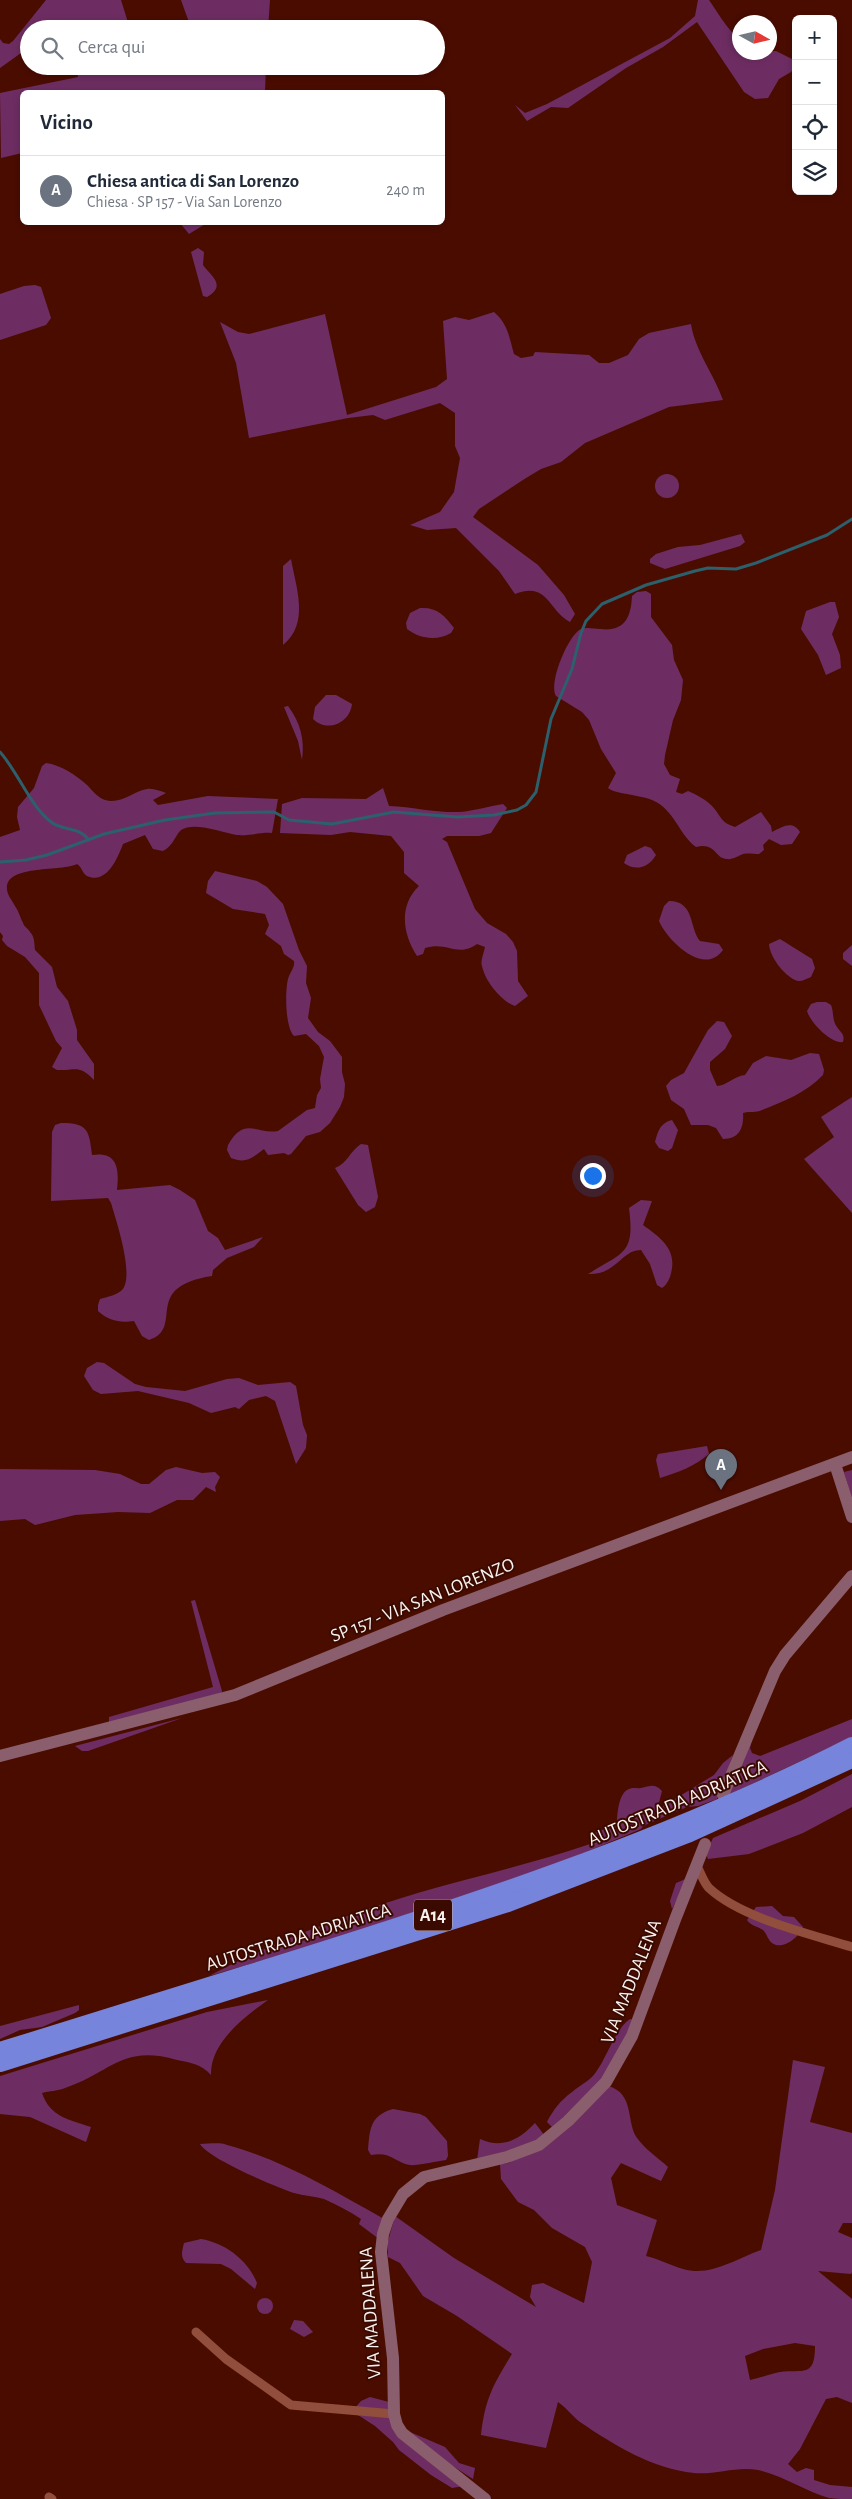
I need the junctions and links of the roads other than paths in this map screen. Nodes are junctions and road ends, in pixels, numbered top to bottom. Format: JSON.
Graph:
{"nodes":[{"id":1,"x":852,"y":1457,"type":"edge"},
{"id":2,"x":835,"y":1464,"type":"junction"},
{"id":3,"x":852,"y":1517,"type":"edge"},
{"id":4,"x":852,"y":1576,"type":"edge"},
{"id":5,"x":852,"y":1745,"type":"edge"},
{"id":6,"x":0,"y":1756,"type":"edge"},
{"id":7,"x":852,"y":1760,"type":"edge"},
{"id":8,"x":723,"y":1795,"type":"dead end"},
{"id":9,"x":706,"y":1844,"type":"dead end"},
{"id":10,"x":698,"y":1868,"type":"junction"},
{"id":11,"x":852,"y":1947,"type":"edge"},
{"id":12,"x":0,"y":2050,"type":"edge"},
{"id":13,"x":0,"y":2064,"type":"edge"},
{"id":14,"x":196,"y":2332,"type":"dead end"},
{"id":15,"x":394,"y":2414,"type":"junction"},
{"id":16,"x":485,"y":2499,"type":"edge"}],
"edges":[{"from":1,"to":2,"type":"street","name":"SP 157 - VIA SAN LORENZO"},
{"from":2,"to":3,"type":"street"},
{"from":2,"to":6,"type":"street","name":"SP 157 - VIA SAN LORENZO"},
{"from":4,"to":8,"type":"street"},
{"from":5,"to":12,"type":"highway","name":"AUTOSTRADA ADRIATICA","number":"A14"},
{"from":7,"to":13,"type":"highway","name":"AUTOSTRADA ADRIATICA","number":"A14"},
{"from":9,"to":10,"type":"street","name":"VIA MADDALENA"},
{"from":10,"to":11,"type":"street"},
{"from":10,"to":15,"type":"street","name":"VIA MADDALENA"},
{"from":14,"to":15,"type":"street"},
{"from":15,"to":16,"type":"street","name":"VIA MADDALENA"}]}
